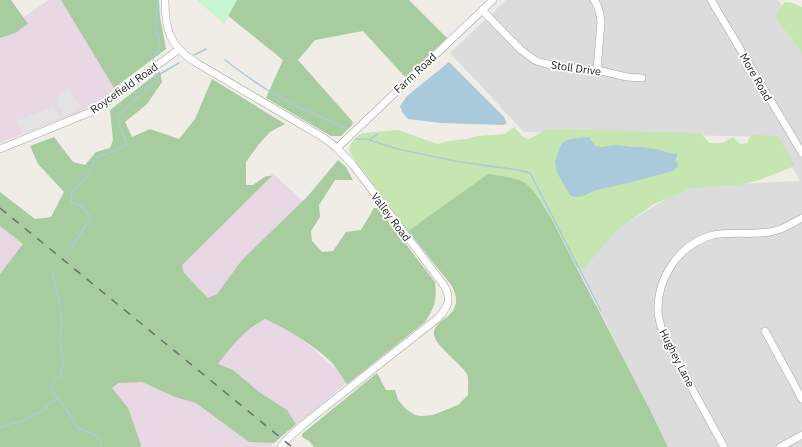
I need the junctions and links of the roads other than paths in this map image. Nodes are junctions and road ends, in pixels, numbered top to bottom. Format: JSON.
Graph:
{"nodes":[{"id":1,"x":165,"y":0,"type":"edge"},
{"id":2,"x":492,"y":0,"type":"edge"},
{"id":3,"x":594,"y":0,"type":"edge"},
{"id":4,"x":711,"y":0,"type":"edge"},
{"id":5,"x":482,"y":10,"type":"junction"},
{"id":6,"x":178,"y":50,"type":"junction"},
{"id":7,"x":597,"y":70,"type":"junction"},
{"id":8,"x":642,"y":78,"type":"dead end"},
{"id":9,"x":337,"y":148,"type":"junction"},
{"id":10,"x":0,"y":149,"type":"edge"},
{"id":11,"x":802,"y":153,"type":"edge"},
{"id":12,"x":802,"y":218,"type":"edge"},
{"id":13,"x":765,"y":331,"type":"dead end"},
{"id":14,"x":802,"y":399,"type":"edge"},
{"id":15,"x":802,"y":435,"type":"edge"},
{"id":16,"x":280,"y":447,"type":"edge"},
{"id":17,"x":724,"y":447,"type":"edge"},
{"id":18,"x":780,"y":447,"type":"edge"}],
"edges":[{"from":1,"to":6,"type":"street","name":"Valley Road"},
{"from":2,"to":5,"type":"street","name":"Farm Road"},
{"from":3,"to":7,"type":"street"},
{"from":4,"to":11,"type":"street","name":"More Road"},
{"from":5,"to":7,"type":"street","name":"Stoll Drive"},
{"from":5,"to":9,"type":"street","name":"Farm Road"},
{"from":6,"to":9,"type":"street","name":"Valley Road"},
{"from":6,"to":10,"type":"street","name":"Roycefield Road"},
{"from":7,"to":8,"type":"street","name":"Stoll Drive"},
{"from":9,"to":16,"type":"street","name":"Valley Road"},
{"from":12,"to":17,"type":"street","name":"Hughey Lane"},
{"from":13,"to":14,"type":"street"},
{"from":15,"to":18,"type":"street"}]}
